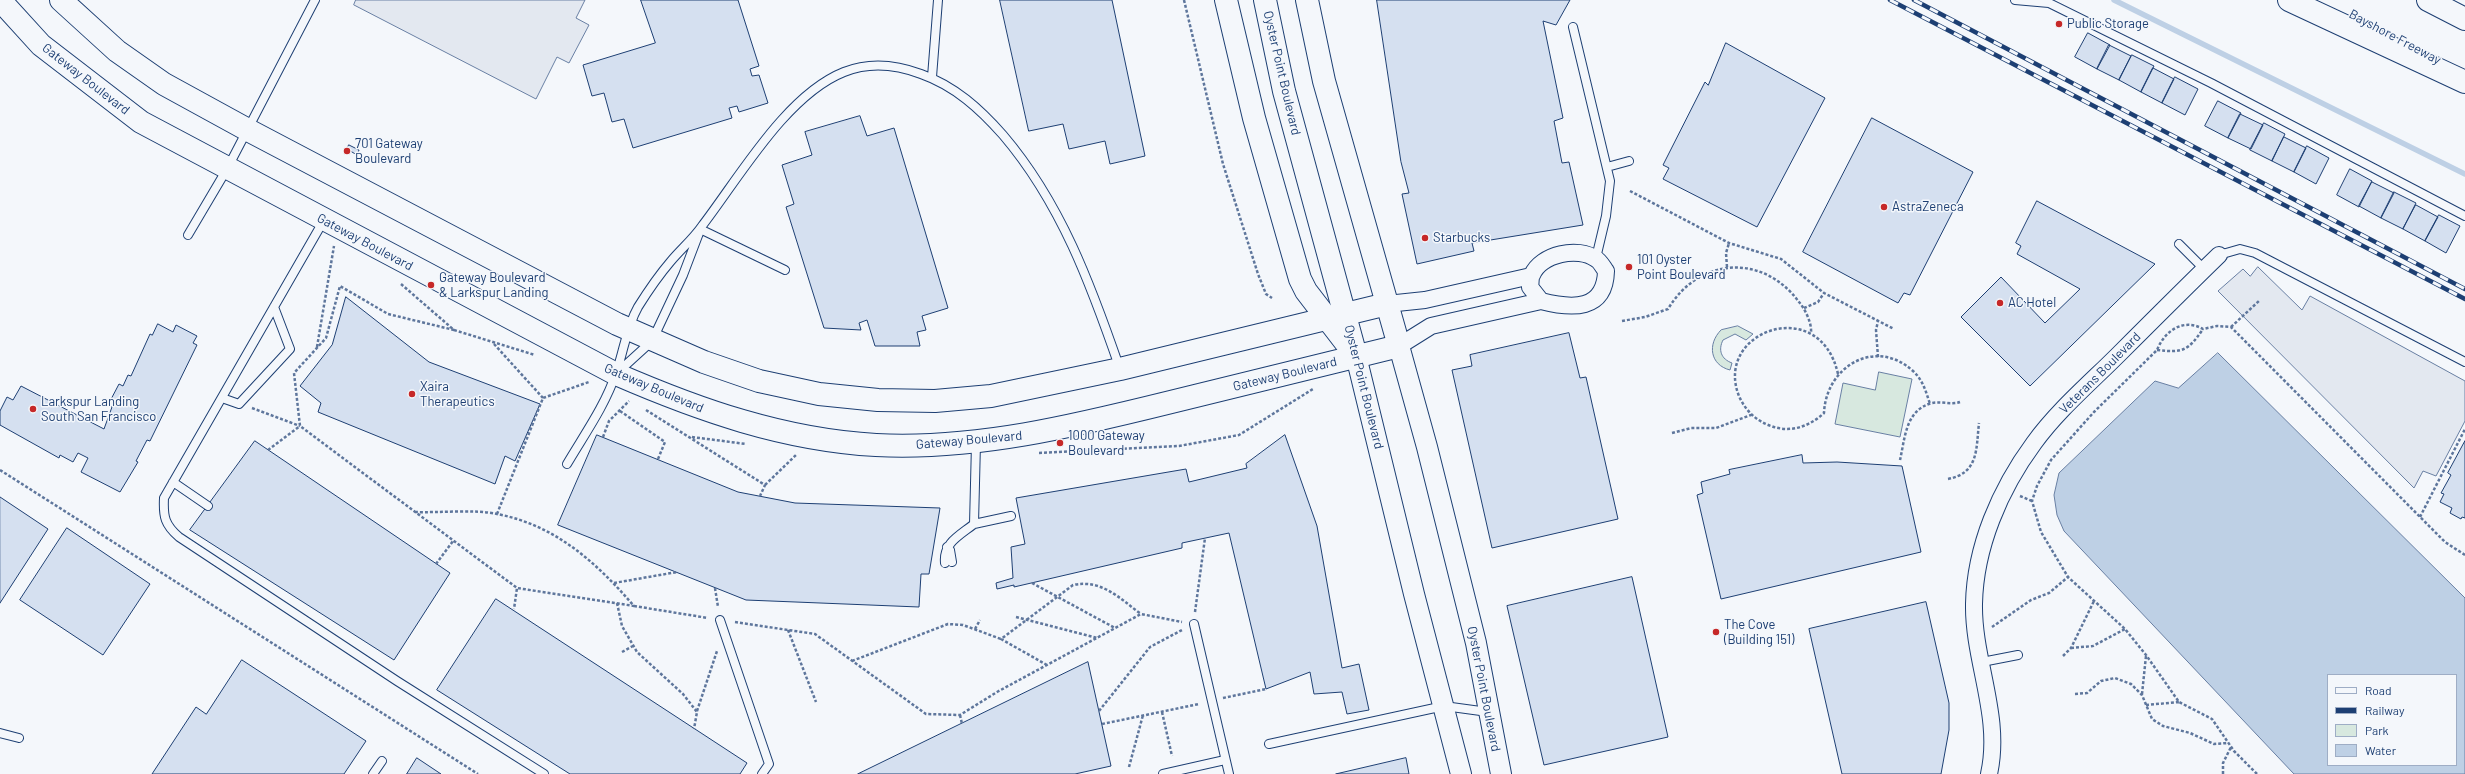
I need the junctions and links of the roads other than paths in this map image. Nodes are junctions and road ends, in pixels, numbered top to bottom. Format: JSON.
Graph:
{"nodes":[{"id":1,"x":0,"y":0,"type":"edge"},
{"id":2,"x":60,"y":0,"type":"edge"},
{"id":3,"x":315,"y":0,"type":"edge"},
{"id":4,"x":938,"y":0,"type":"edge"},
{"id":5,"x":1226,"y":0,"type":"edge"},
{"id":6,"x":1265,"y":0,"type":"edge"},
{"id":7,"x":1307,"y":0,"type":"edge"},
{"id":8,"x":2015,"y":0,"type":"edge"},
{"id":9,"x":2289,"y":0,"type":"edge"},
{"id":10,"x":2326,"y":0,"type":"edge"},
{"id":11,"x":2428,"y":0,"type":"edge"},
{"id":12,"x":2465,"y":19,"type":"edge"},
{"id":13,"x":1573,"y":27,"type":"dead end"},
{"id":14,"x":2465,"y":74,"type":"edge"},
{"id":15,"x":932,"y":78,"type":"junction"},
{"id":16,"x":2465,"y":82,"type":"edge"},
{"id":17,"x":248,"y":130,"type":"junction"},
{"id":18,"x":1629,"y":161,"type":"dead end"},
{"id":19,"x":1607,"y":167,"type":"junction"},
{"id":20,"x":227,"y":169,"type":"junction"},
{"id":21,"x":2465,"y":216,"type":"edge"},
{"id":22,"x":324,"y":220,"type":"junction"},
{"id":23,"x":700,"y":229,"type":"junction"},
{"id":24,"x":188,"y":235,"type":"dead end"},
{"id":25,"x":2179,"y":244,"type":"dead end"},
{"id":26,"x":2219,"y":256,"type":"joint"},
{"id":27,"x":1596,"y":258,"type":"junction"},
{"id":28,"x":2204,"y":269,"type":"junction"},
{"id":29,"x":785,"y":270,"type":"dead end"},
{"id":30,"x":1531,"y":276,"type":"junction"},
{"id":31,"x":1541,"y":301,"type":"junction"},
{"id":32,"x":1387,"y":304,"type":"junction"},
{"id":33,"x":274,"y":307,"type":"junction"},
{"id":34,"x":1337,"y":316,"type":"junction"},
{"id":35,"x":628,"y":329,"type":"junction"},
{"id":36,"x":652,"y":341,"type":"junction"},
{"id":37,"x":1398,"y":346,"type":"junction"},
{"id":38,"x":1356,"y":356,"type":"junction"},
{"id":39,"x":2465,"y":362,"type":"edge"},
{"id":40,"x":1120,"y":369,"type":"junction"},
{"id":41,"x":616,"y":374,"type":"junction"},
{"id":42,"x":222,"y":398,"type":"junction"},
{"id":43,"x":976,"y":442,"type":"junction"},
{"id":44,"x":567,"y":464,"type":"dead end"},
{"id":45,"x":173,"y":482,"type":"junction"},
{"id":46,"x":208,"y":506,"type":"dead end"},
{"id":47,"x":1012,"y":516,"type":"dead end"},
{"id":48,"x":974,"y":524,"type":"junction"},
{"id":49,"x":949,"y":563,"type":"dead end"},
{"id":50,"x":720,"y":620,"type":"road end"},
{"id":51,"x":1194,"y":624,"type":"road end"},
{"id":52,"x":2018,"y":655,"type":"dead end"},
{"id":53,"x":1982,"y":662,"type":"junction"},
{"id":54,"x":1444,"y":706,"type":"junction"},
{"id":55,"x":1488,"y":712,"type":"junction"},
{"id":56,"x":0,"y":733,"type":"edge"},
{"id":57,"x":19,"y":738,"type":"dead end"},
{"id":58,"x":1269,"y":744,"type":"dead end"},
{"id":59,"x":1225,"y":760,"type":"junction"},
{"id":60,"x":382,"y":761,"type":"dead end"},
{"id":61,"x":373,"y":774,"type":"edge"},
{"id":62,"x":544,"y":774,"type":"edge"},
{"id":63,"x":762,"y":774,"type":"edge"},
{"id":64,"x":1163,"y":774,"type":"edge"},
{"id":65,"x":1229,"y":774,"type":"edge"},
{"id":66,"x":1461,"y":774,"type":"edge"},
{"id":67,"x":1501,"y":774,"type":"edge"},
{"id":68,"x":1989,"y":774,"type":"edge"}],
"edges":[{"from":1,"to":20,"type":"main road","name":"Gateway Boulevard"},
{"from":2,"to":17,"type":"main road"},
{"from":3,"to":17,"type":"lane"},
{"from":4,"to":15,"type":"lane"},
{"from":5,"to":34,"type":"main road"},
{"from":6,"to":34,"type":"main road","name":"Oyster Point Boulevard"},
{"from":7,"to":32,"type":"main road","name":"Oyster Point Boulevard"},
{"from":8,"to":21,"type":"lane"},
{"from":9,"to":16,"type":"main road"},
{"from":10,"to":14,"type":"main road","name":"Bayshore Freeway"},
{"from":11,"to":12,"type":"main road"},
{"from":13,"to":19,"type":"lane"},
{"from":15,"to":23,"type":"lane"},
{"from":15,"to":40,"type":"lane"},
{"from":17,"to":20,"type":"lane"},
{"from":17,"to":35,"type":"main road"},
{"from":18,"to":19,"type":"lane"},
{"from":19,"to":27,"type":"lane"},
{"from":20,"to":22,"type":"main road","name":"Gateway Boulevard"},
{"from":20,"to":24,"type":"lane"},
{"from":22,"to":33,"type":"lane"},
{"from":22,"to":41,"type":"main road","name":"Gateway Boulevard"},
{"from":23,"to":29,"type":"lane"},
{"from":23,"to":35,"type":"lane"},
{"from":23,"to":36,"type":"lane"},
{"from":25,"to":28,"type":"lane"},
{"from":26,"to":28,"type":"street","name":"Veterans Boulevard"},
{"from":26,"to":39,"type":"lane","name":"Veterans Boulevard"},
{"from":27,"to":30,"type":"street"},
{"from":27,"to":31,"type":"street"},
{"from":28,"to":53,"type":"street","name":"Veterans Boulevard"},
{"from":30,"to":31,"type":"street"},
{"from":30,"to":32,"type":"street"},
{"from":31,"to":37,"type":"street"},
{"from":32,"to":34,"type":"main road"},
{"from":32,"to":37,"type":"main road","name":"Oyster Point Boulevard"},
{"from":33,"to":42,"type":"lane"},
{"from":33,"to":42,"type":"lane"},
{"from":34,"to":38,"type":"main road"},
{"from":34,"to":40,"type":"main road"},
{"from":35,"to":36,"type":"main road"},
{"from":35,"to":41,"type":"lane"},
{"from":36,"to":40,"type":"main road"},
{"from":36,"to":41,"type":"lane"},
{"from":37,"to":38,"type":"main road","name":"Gateway Boulevard"},
{"from":37,"to":55,"type":"street","name":"Oyster Point Boulevard"},
{"from":38,"to":43,"type":"main road","name":"Gateway Boulevard"},
{"from":38,"to":54,"type":"street","name":"Oyster Point Boulevard"},
{"from":41,"to":43,"type":"main road","name":"Gateway Boulevard"},
{"from":41,"to":44,"type":"lane"},
{"from":42,"to":45,"type":"lane"},
{"from":43,"to":48,"type":"lane"},
{"from":45,"to":46,"type":"lane"},
{"from":45,"to":62,"type":"lane"},
{"from":47,"to":48,"type":"lane"},
{"from":48,"to":49,"type":"lane"},
{"from":50,"to":63,"type":"lane"},
{"from":51,"to":59,"type":"lane"},
{"from":52,"to":53,"type":"lane"},
{"from":53,"to":68,"type":"street","name":"Veterans Boulevard"},
{"from":54,"to":55,"type":"lane"},
{"from":54,"to":58,"type":"lane"},
{"from":54,"to":66,"type":"street","name":"Oyster Point Boulevard"},
{"from":55,"to":67,"type":"street","name":"Oyster Point Boulevard"},
{"from":56,"to":57,"type":"lane"},
{"from":59,"to":64,"type":"lane"},
{"from":59,"to":65,"type":"lane"},
{"from":60,"to":61,"type":"lane"}]}
